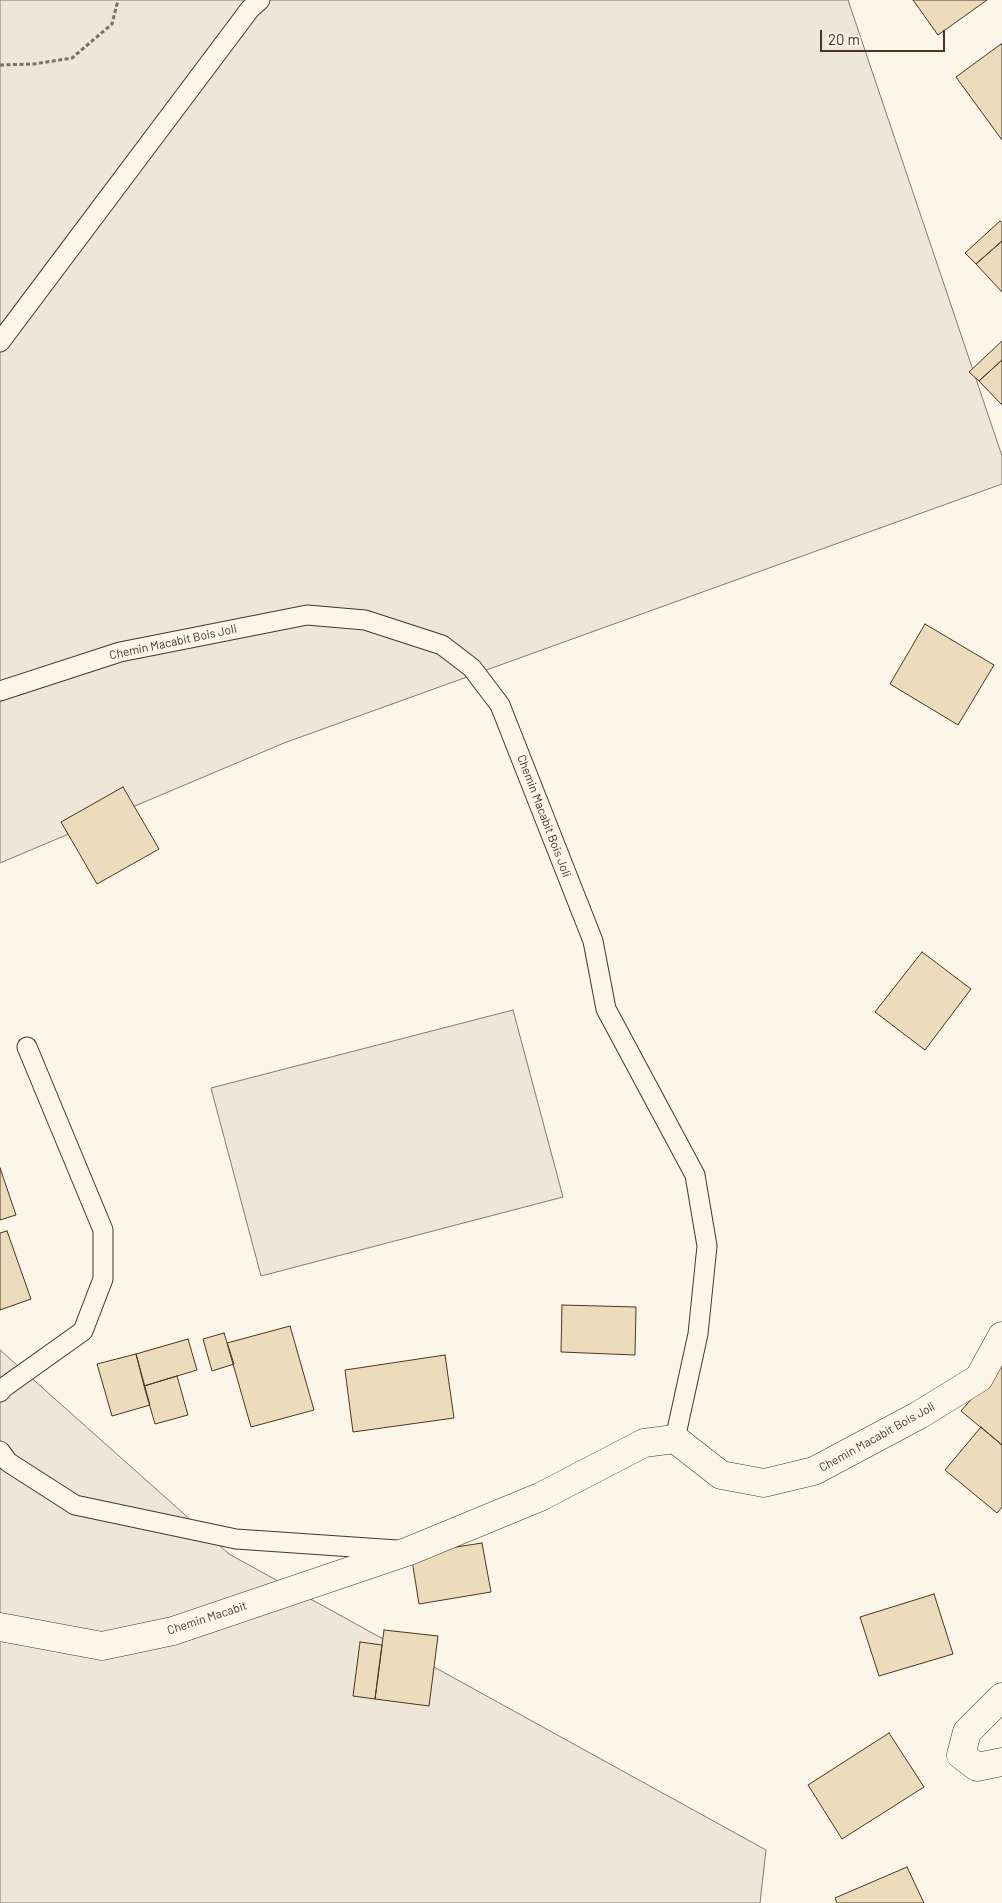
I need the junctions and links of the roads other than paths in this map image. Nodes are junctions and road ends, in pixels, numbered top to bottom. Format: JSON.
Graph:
{"nodes":[{"id":1,"x":260,"y":0,"type":"edge"},
{"id":2,"x":0,"y":342,"type":"edge"},
{"id":3,"x":0,"y":691,"type":"edge"},
{"id":4,"x":27,"y":1047,"type":"dead end"},
{"id":5,"x":1002,"y":1336,"type":"edge"},
{"id":6,"x":0,"y":1392,"type":"edge"},
{"id":7,"x":674,"y":1439,"type":"junction"},
{"id":8,"x":0,"y":1451,"type":"edge"},
{"id":9,"x":408,"y":1551,"type":"junction"},
{"id":10,"x":0,"y":1627,"type":"edge"},
{"id":11,"x":1002,"y":1697,"type":"edge"},
{"id":12,"x":1002,"y":1762,"type":"edge"}],
"edges":[{"from":1,"to":2,"type":"lane"},
{"from":3,"to":7,"type":"lane","name":"Chemin Macabit Bois Joli"},
{"from":4,"to":6,"type":"lane"},
{"from":5,"to":7,"type":"street","name":"Chemin Macabit Bois Joli"},
{"from":7,"to":9,"type":"street"},
{"from":8,"to":9,"type":"lane"},
{"from":9,"to":10,"type":"street","name":"Chemin Macabit"},
{"from":11,"to":12,"type":"street"}]}
